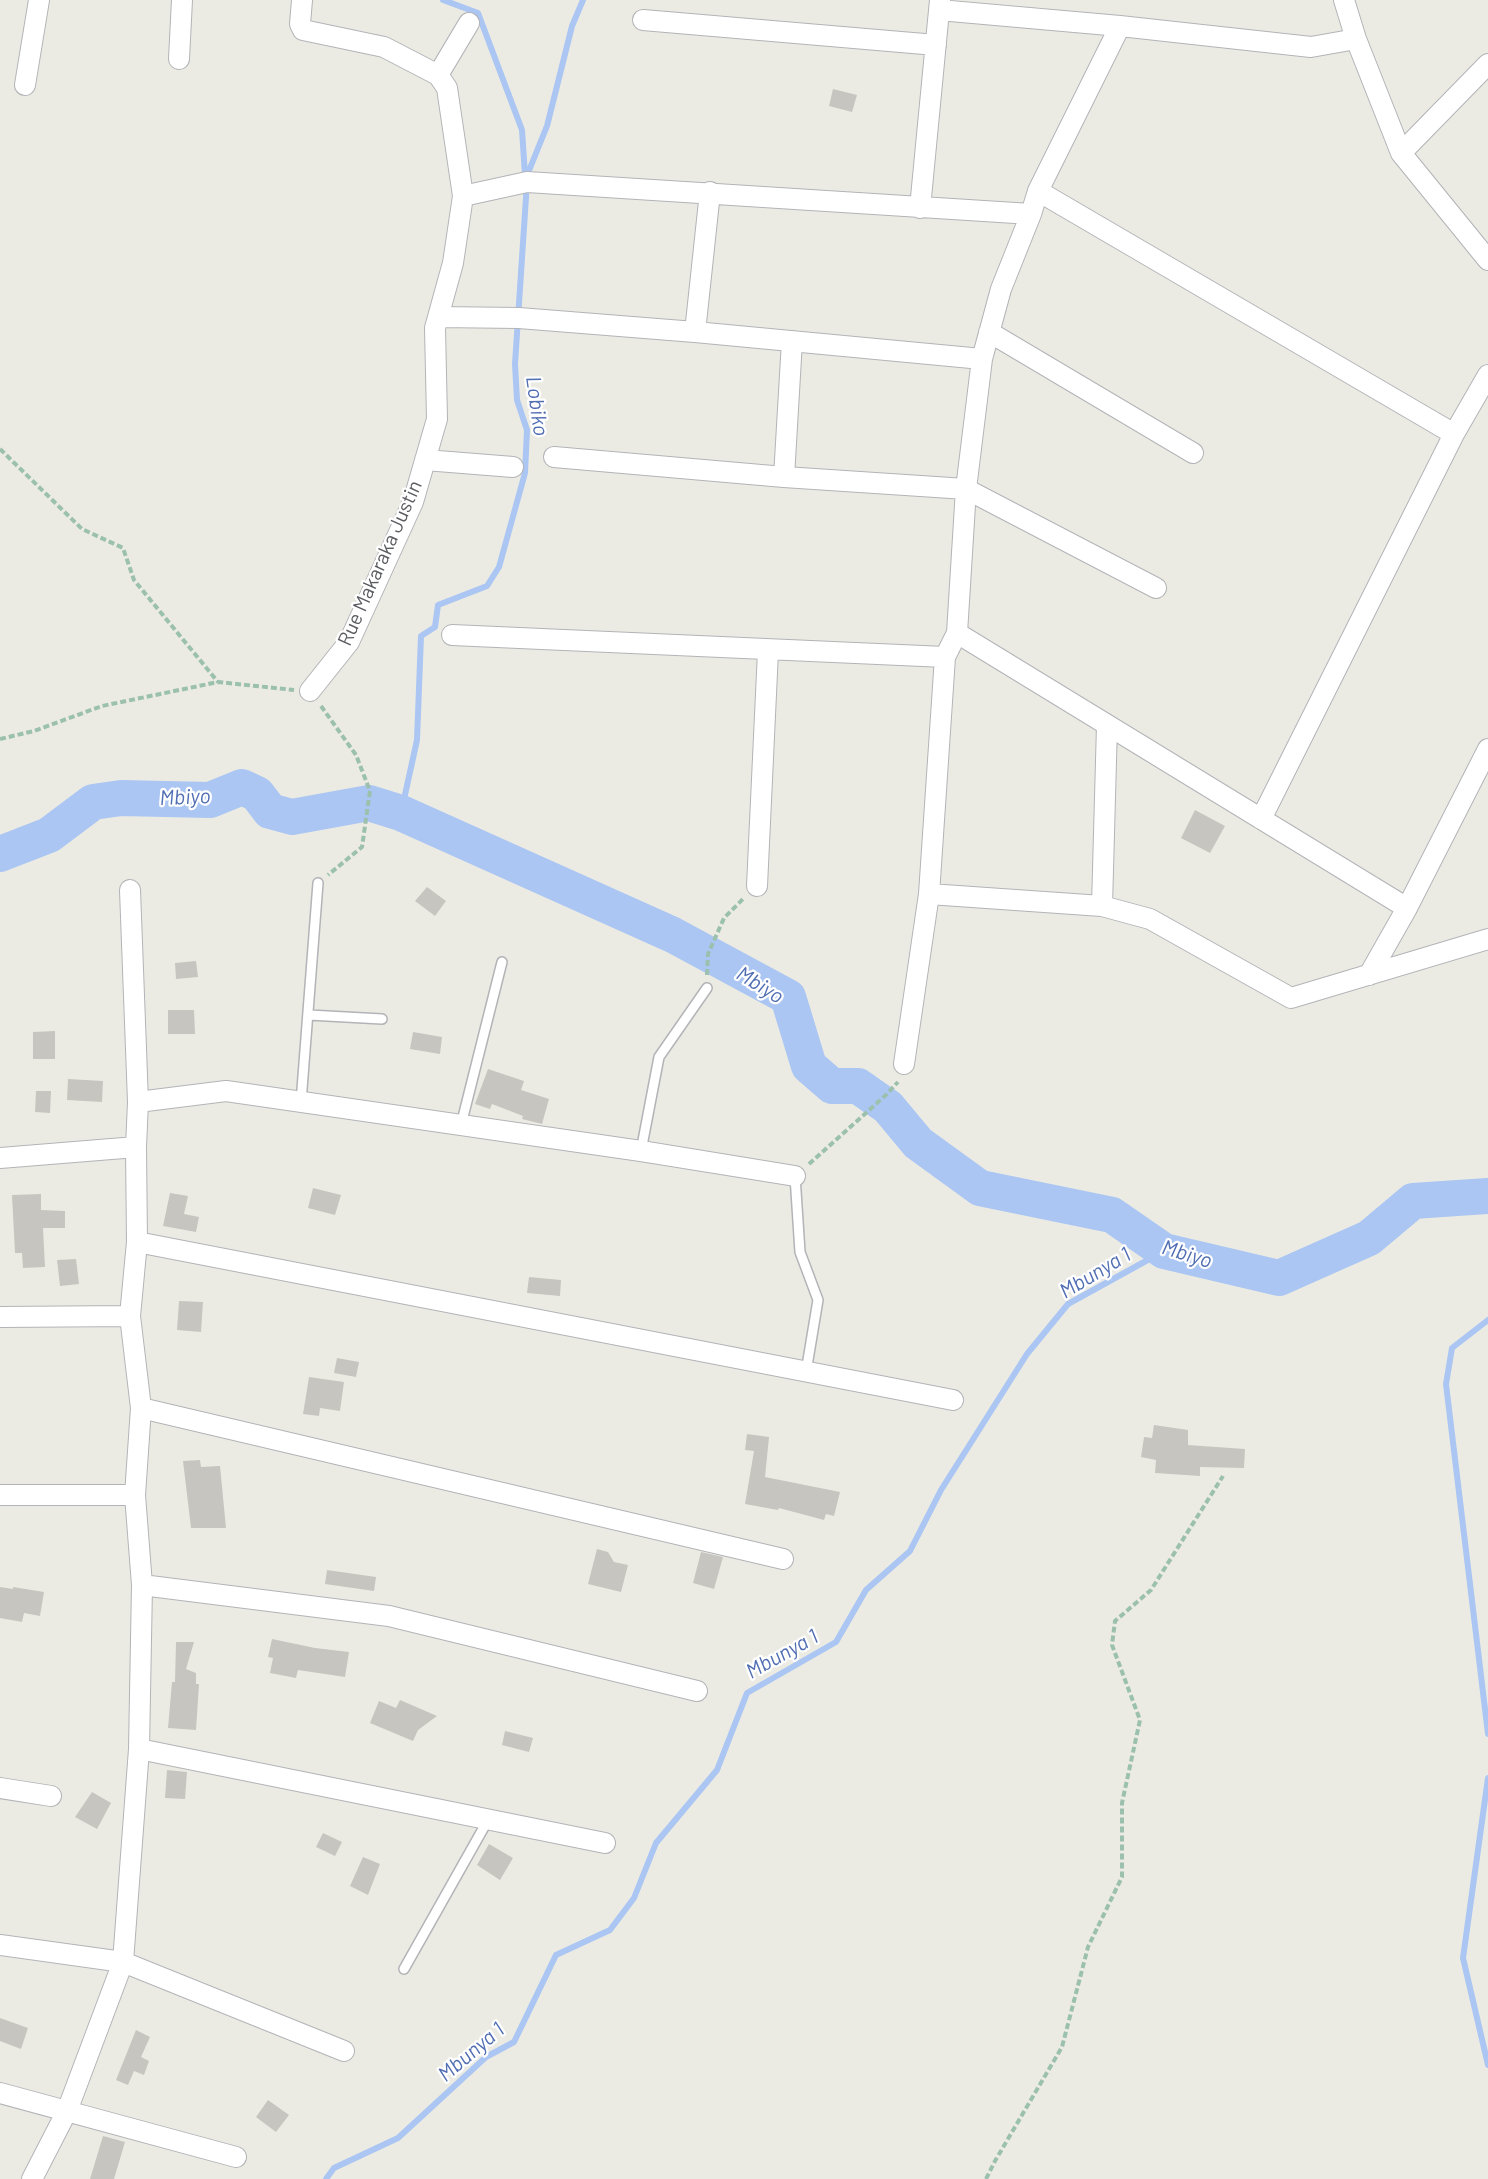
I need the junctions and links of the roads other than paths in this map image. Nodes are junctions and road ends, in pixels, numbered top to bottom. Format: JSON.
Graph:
{"nodes":[{"id":1,"x":39,"y":0,"type":"edge"},
{"id":2,"x":182,"y":0,"type":"edge"},
{"id":3,"x":302,"y":0,"type":"edge"},
{"id":4,"x":1344,"y":0,"type":"edge"},
{"id":5,"x":940,"y":5,"type":"edge"},
{"id":6,"x":643,"y":20,"type":"dead end"},
{"id":7,"x":469,"y":23,"type":"dead end"},
{"id":8,"x":1120,"y":26,"type":"junction"},
{"id":9,"x":1356,"y":39,"type":"junction"},
{"id":10,"x":936,"y":45,"type":"junction"},
{"id":11,"x":179,"y":59,"type":"dead end"},
{"id":12,"x":1488,"y":64,"type":"edge"},
{"id":13,"x":438,"y":75,"type":"junction"},
{"id":14,"x":25,"y":85,"type":"dead end"},
{"id":15,"x":1401,"y":153,"type":"junction"},
{"id":16,"x":1038,"y":191,"type":"junction"},
{"id":17,"x":710,"y":192,"type":"junction"},
{"id":18,"x":462,"y":196,"type":"junction"},
{"id":19,"x":920,"y":208,"type":"junction"},
{"id":20,"x":1032,"y":214,"type":"junction"},
{"id":21,"x":1488,"y":260,"type":"edge"},
{"id":22,"x":438,"y":316,"type":"junction"},
{"id":23,"x":695,"y":332,"type":"junction"},
{"id":24,"x":989,"y":332,"type":"junction"},
{"id":25,"x":792,"y":341,"type":"junction"},
{"id":26,"x":982,"y":359,"type":"junction"},
{"id":27,"x":1488,"y":375,"type":"edge"},
{"id":28,"x":1454,"y":434,"type":"junction"},
{"id":29,"x":1192,"y":453,"type":"dead end"},
{"id":30,"x":554,"y":457,"type":"dead end"},
{"id":31,"x":425,"y":460,"type":"junction"},
{"id":32,"x":513,"y":467,"type":"dead end"},
{"id":33,"x":784,"y":477,"type":"junction"},
{"id":34,"x":966,"y":489,"type":"junction"},
{"id":35,"x":1156,"y":588,"type":"dead end"},
{"id":36,"x":957,"y":633,"type":"junction"},
{"id":37,"x":452,"y":635,"type":"dead end"},
{"id":38,"x":768,"y":651,"type":"junction"},
{"id":39,"x":945,"y":657,"type":"junction"},
{"id":40,"x":310,"y":691,"type":"road end"},
{"id":41,"x":1107,"y":725,"type":"junction"},
{"id":42,"x":1488,"y":749,"type":"edge"},
{"id":43,"x":1261,"y":819,"type":"junction"},
{"id":44,"x":318,"y":884,"type":"road end"},
{"id":45,"x":757,"y":885,"type":"road end"},
{"id":46,"x":130,"y":890,"type":"dead end"},
{"id":47,"x":929,"y":894,"type":"junction"},
{"id":48,"x":1102,"y":906,"type":"junction"},
{"id":49,"x":1407,"y":908,"type":"junction"},
{"id":50,"x":1488,"y":939,"type":"edge"},
{"id":51,"x":502,"y":962,"type":"dead end"},
{"id":52,"x":1369,"y":975,"type":"junction"},
{"id":53,"x":707,"y":988,"type":"road end"},
{"id":54,"x":309,"y":1015,"type":"junction"},
{"id":55,"x":382,"y":1019,"type":"dead end"},
{"id":56,"x":904,"y":1064,"type":"dead end"},
{"id":57,"x":138,"y":1101,"type":"junction"},
{"id":58,"x":301,"y":1102,"type":"junction"},
{"id":59,"x":461,"y":1125,"type":"junction"},
{"id":60,"x":136,"y":1147,"type":"junction"},
{"id":61,"x":641,"y":1151,"type":"junction"},
{"id":62,"x":0,"y":1158,"type":"edge"},
{"id":63,"x":795,"y":1176,"type":"joint"},
{"id":64,"x":137,"y":1242,"type":"junction"},
{"id":65,"x":130,"y":1316,"type":"junction"},
{"id":66,"x":0,"y":1317,"type":"edge"},
{"id":67,"x":806,"y":1372,"type":"junction"},
{"id":68,"x":953,"y":1400,"type":"dead end"},
{"id":69,"x":141,"y":1408,"type":"junction"},
{"id":70,"x":0,"y":1495,"type":"edge"},
{"id":71,"x":135,"y":1495,"type":"junction"},
{"id":72,"x":783,"y":1559,"type":"dead end"},
{"id":73,"x":142,"y":1585,"type":"junction"},
{"id":74,"x":697,"y":1690,"type":"dead end"},
{"id":75,"x":139,"y":1749,"type":"junction"},
{"id":76,"x":0,"y":1788,"type":"edge"},
{"id":77,"x":51,"y":1796,"type":"dead end"},
{"id":78,"x":488,"y":1820,"type":"junction"},
{"id":79,"x":605,"y":1843,"type":"dead end"},
{"id":80,"x":0,"y":1945,"type":"edge"},
{"id":81,"x":123,"y":1962,"type":"junction"},
{"id":82,"x":404,"y":1969,"type":"dead end"},
{"id":83,"x":344,"y":2051,"type":"dead end"},
{"id":84,"x":0,"y":2093,"type":"edge"},
{"id":85,"x":67,"y":2111,"type":"junction"},
{"id":86,"x":236,"y":2157,"type":"dead end"},
{"id":87,"x":32,"y":2179,"type":"edge"}],
"edges":[{"from":1,"to":14,"type":"street"},
{"from":2,"to":11,"type":"street"},
{"from":3,"to":13,"type":"street"},
{"from":4,"to":9,"type":"street"},
{"from":5,"to":8,"type":"street"},
{"from":5,"to":10,"type":"street"},
{"from":6,"to":10,"type":"street"},
{"from":7,"to":13,"type":"street"},
{"from":8,"to":9,"type":"street"},
{"from":8,"to":16,"type":"street"},
{"from":9,"to":15,"type":"street"},
{"from":10,"to":19,"type":"street"},
{"from":12,"to":15,"type":"street"},
{"from":13,"to":18,"type":"street","name":"Rue Makaraka Justin"},
{"from":15,"to":21,"type":"street"},
{"from":16,"to":20,"type":"street"},
{"from":16,"to":28,"type":"street"},
{"from":17,"to":18,"type":"street"},
{"from":17,"to":19,"type":"street"},
{"from":17,"to":23,"type":"street"},
{"from":18,"to":22,"type":"street","name":"Rue Makaraka Justin"},
{"from":19,"to":20,"type":"street"},
{"from":20,"to":24,"type":"street"},
{"from":22,"to":23,"type":"street"},
{"from":22,"to":31,"type":"street","name":"Rue Makaraka Justin"},
{"from":23,"to":25,"type":"street"},
{"from":24,"to":26,"type":"street"},
{"from":24,"to":29,"type":"street"},
{"from":25,"to":26,"type":"street"},
{"from":25,"to":33,"type":"street"},
{"from":26,"to":34,"type":"street"},
{"from":27,"to":28,"type":"street"},
{"from":28,"to":43,"type":"street"},
{"from":30,"to":33,"type":"street"},
{"from":31,"to":32,"type":"street"},
{"from":31,"to":40,"type":"street","name":"Rue Makaraka Justin"},
{"from":33,"to":34,"type":"street"},
{"from":34,"to":35,"type":"street"},
{"from":34,"to":36,"type":"street"},
{"from":36,"to":39,"type":"street"},
{"from":36,"to":41,"type":"street"},
{"from":37,"to":38,"type":"street"},
{"from":38,"to":39,"type":"street"},
{"from":38,"to":45,"type":"street"},
{"from":39,"to":47,"type":"street"},
{"from":41,"to":43,"type":"street"},
{"from":41,"to":48,"type":"street"},
{"from":42,"to":49,"type":"street"},
{"from":43,"to":49,"type":"street"},
{"from":44,"to":54,"type":"lane"},
{"from":46,"to":57,"type":"street"},
{"from":47,"to":48,"type":"street"},
{"from":47,"to":56,"type":"street"},
{"from":48,"to":52,"type":"street"},
{"from":49,"to":52,"type":"street"},
{"from":50,"to":52,"type":"street"},
{"from":51,"to":59,"type":"lane"},
{"from":53,"to":61,"type":"lane"},
{"from":54,"to":55,"type":"lane"},
{"from":54,"to":58,"type":"lane"},
{"from":57,"to":58,"type":"street"},
{"from":57,"to":60,"type":"street"},
{"from":58,"to":59,"type":"street"},
{"from":59,"to":61,"type":"street"},
{"from":60,"to":62,"type":"street"},
{"from":60,"to":64,"type":"street"},
{"from":61,"to":63,"type":"street"},
{"from":63,"to":67,"type":"lane"},
{"from":64,"to":65,"type":"street"},
{"from":64,"to":67,"type":"street"},
{"from":65,"to":66,"type":"street"},
{"from":65,"to":69,"type":"street"},
{"from":67,"to":68,"type":"street"},
{"from":69,"to":71,"type":"street"},
{"from":69,"to":72,"type":"street"},
{"from":70,"to":71,"type":"street"},
{"from":71,"to":73,"type":"street"},
{"from":73,"to":74,"type":"street"},
{"from":73,"to":75,"type":"street"},
{"from":75,"to":78,"type":"street"},
{"from":75,"to":81,"type":"street"},
{"from":76,"to":77,"type":"street"},
{"from":78,"to":79,"type":"street"},
{"from":78,"to":82,"type":"lane"},
{"from":80,"to":81,"type":"street"},
{"from":81,"to":83,"type":"street"},
{"from":81,"to":85,"type":"street"},
{"from":84,"to":85,"type":"street"},
{"from":85,"to":86,"type":"street"},
{"from":85,"to":87,"type":"street"}]}
